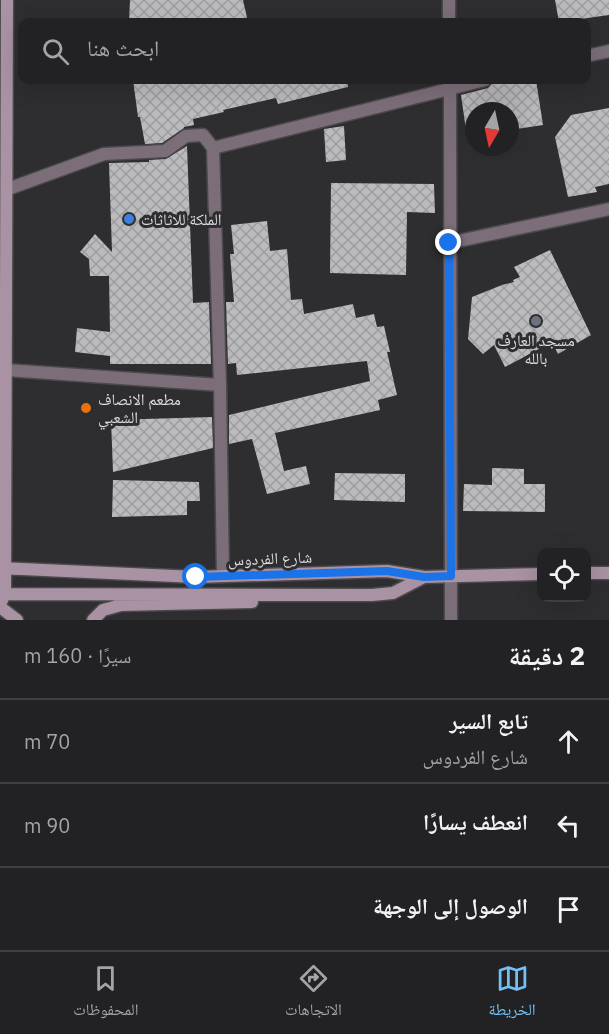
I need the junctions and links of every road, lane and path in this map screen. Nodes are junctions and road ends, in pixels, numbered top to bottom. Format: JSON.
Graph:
{"nodes":[{"id":1,"x":7,"y":0,"type":"edge"},
{"id":2,"x":449,"y":0,"type":"edge"},
{"id":3,"x":449,"y":18,"type":"edge"},
{"id":4,"x":609,"y":51,"type":"edge"},
{"id":5,"x":591,"y":55,"type":"edge"},
{"id":6,"x":446,"y":84,"type":"edge"},
{"id":7,"x":450,"y":84,"type":"edge"},
{"id":8,"x":213,"y":148,"type":"junction"},
{"id":9,"x":8,"y":189,"type":"junction"},
{"id":10,"x":609,"y":209,"type":"edge"},
{"id":11,"x":449,"y":243,"type":"junction"},
{"id":12,"x":6,"y":370,"type":"junction"},
{"id":13,"x":220,"y":384,"type":"junction"},
{"id":14,"x":3,"y":514,"type":"edge"},
{"id":15,"x":3,"y":568,"type":"edge"},
{"id":16,"x":591,"y":573,"type":"edge"},
{"id":17,"x":609,"y":573,"type":"edge"},
{"id":18,"x":537,"y":574,"type":"edge"},
{"id":19,"x":223,"y":576,"type":"junction"},
{"id":20,"x":451,"y":576,"type":"junction"},
{"id":21,"x":424,"y":577,"type":"junction"},
{"id":22,"x":311,"y":595,"type":"junction"},
{"id":23,"x":1,"y":600,"type":"edge"},
{"id":24,"x":16,"y":620,"type":"edge"},
{"id":25,"x":93,"y":620,"type":"edge"},
{"id":26,"x":451,"y":620,"type":"edge"}],
"edges":[{"from":1,"to":9,"type":"street"},
{"from":2,"to":3,"type":"street"},
{"from":4,"to":5,"type":"street"},
{"from":6,"to":8,"type":"street"},
{"from":7,"to":11,"type":"street"},
{"from":8,"to":9,"type":"street"},
{"from":8,"to":13,"type":"street"},
{"from":9,"to":12,"type":"street"},
{"from":10,"to":11,"type":"street"},
{"from":11,"to":20,"type":"street"},
{"from":12,"to":13,"type":"street"},
{"from":12,"to":14,"type":"street"},
{"from":13,"to":19,"type":"street"},
{"from":14,"to":15,"type":"street"},
{"from":15,"to":19,"type":"street","name":"شارع الفردوس"},
{"from":15,"to":23,"type":"street"},
{"from":16,"to":17,"type":"street"},
{"from":18,"to":20,"type":"street","name":"شارع الفردوس"},
{"from":19,"to":21,"type":"street","name":"شارع الفردوس"},
{"from":20,"to":21,"type":"street","name":"شارع الفردوس"},
{"from":20,"to":26,"type":"street"},
{"from":21,"to":22,"type":"street"},
{"from":22,"to":23,"type":"street"},
{"from":22,"to":25,"type":"street"},
{"from":23,"to":24,"type":"street"}]}
